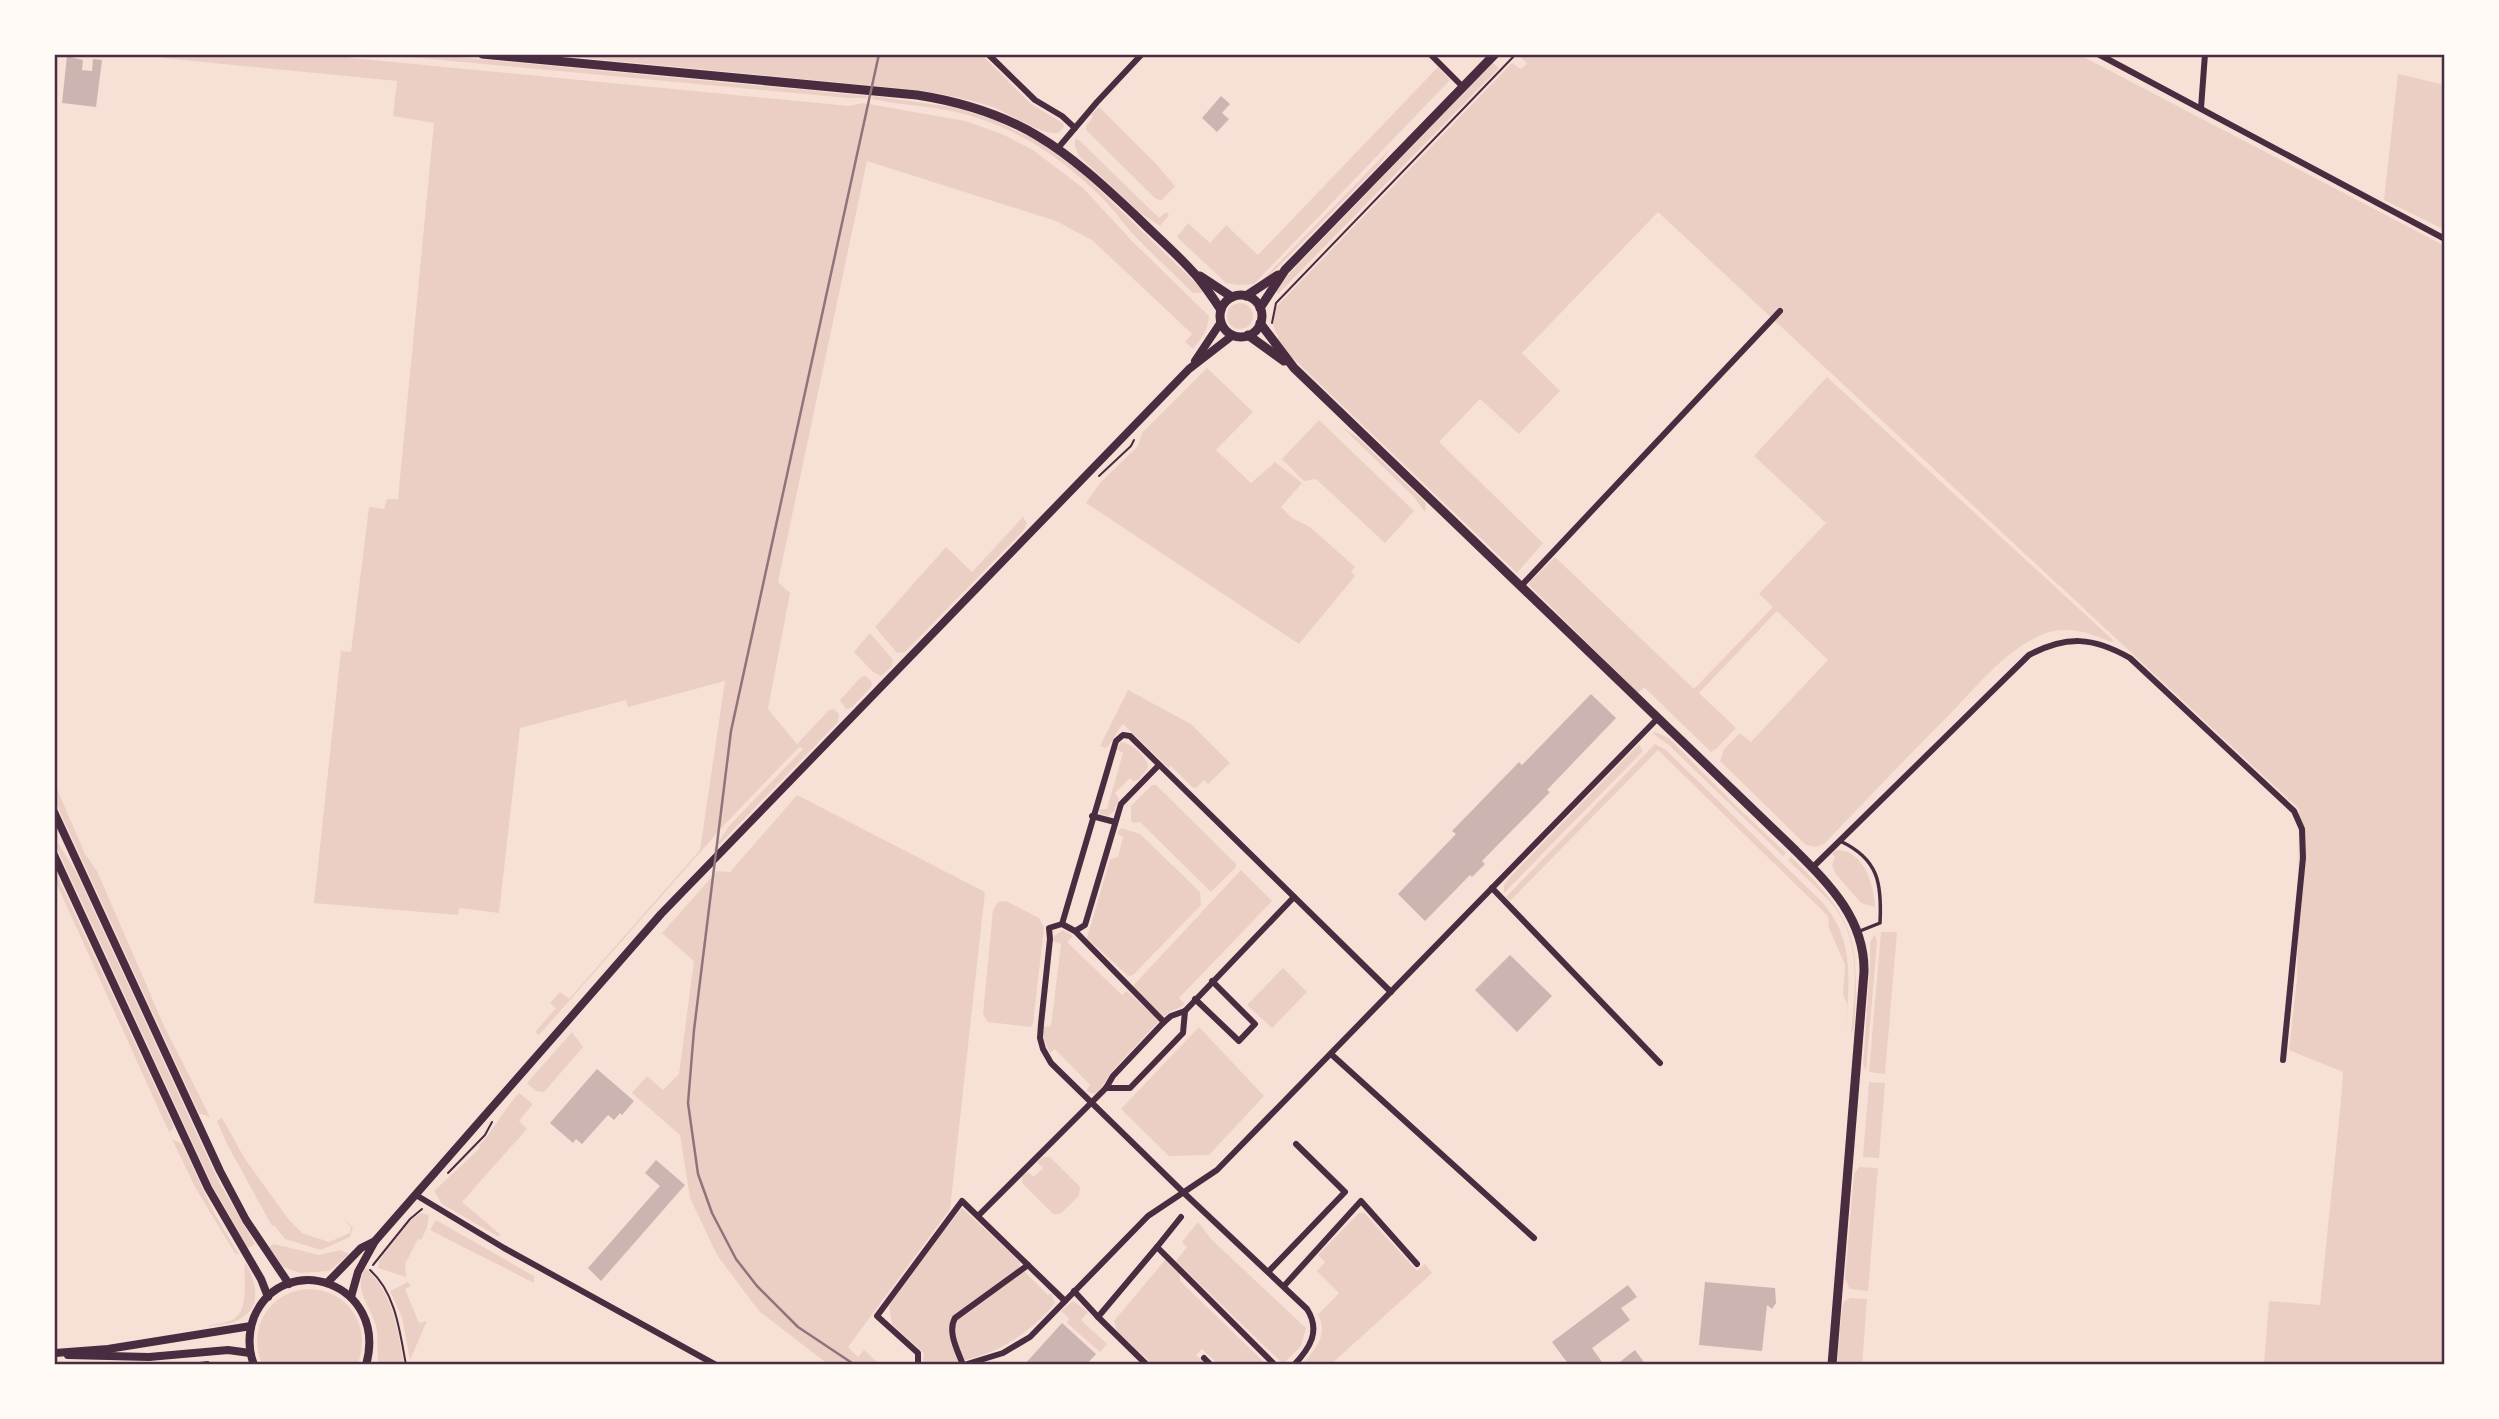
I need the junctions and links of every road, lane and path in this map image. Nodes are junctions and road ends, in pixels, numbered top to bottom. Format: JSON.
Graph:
{"nodes":[{"id":1,"x":482,"y":54,"type":"edge"},
{"id":2,"x":988,"y":54,"type":"edge"},
{"id":3,"x":1142,"y":54,"type":"edge"},
{"id":4,"x":1430,"y":54,"type":"edge"},
{"id":5,"x":1495,"y":54,"type":"edge"},
{"id":6,"x":1516,"y":54,"type":"edge"},
{"id":7,"x":2098,"y":54,"type":"edge"},
{"id":8,"x":2206,"y":54,"type":"edge"},
{"id":9,"x":1463,"y":87,"type":"junction"},
{"id":10,"x":2201,"y":108,"type":"junction"},
{"id":11,"x":1075,"y":128,"type":"junction"},
{"id":12,"x":1058,"y":148,"type":"junction"},
{"id":13,"x":2445,"y":239,"type":"edge"},
{"id":14,"x":1285,"y":270,"type":"junction"},
{"id":15,"x":1193,"y":272,"type":"junction"},
{"id":16,"x":1246,"y":296,"type":"junction"},
{"id":17,"x":1232,"y":297,"type":"junction"},
{"id":18,"x":1260,"y":308,"type":"junction"},
{"id":19,"x":1221,"y":310,"type":"junction"},
{"id":20,"x":1780,"y":311,"type":"dead end"},
{"id":21,"x":1221,"y":322,"type":"junction"},
{"id":22,"x":1260,"y":323,"type":"junction"},
{"id":23,"x":1272,"y":326,"type":"dead end"},
{"id":24,"x":1233,"y":335,"type":"junction"},
{"id":25,"x":1248,"y":335,"type":"junction"},
{"id":26,"x":1294,"y":368,"type":"junction"},
{"id":27,"x":1189,"y":369,"type":"junction"},
{"id":28,"x":1137,"y":435,"type":"dead end"},
{"id":29,"x":1095,"y":479,"type":"dead end"},
{"id":30,"x":1521,"y":586,"type":"junction"},
{"id":31,"x":1657,"y":719,"type":"junction"},
{"id":32,"x":1159,"y":765,"type":"junction"},
{"id":33,"x":54,"y":812,"type":"edge"},
{"id":34,"x":1092,"y":816,"type":"junction"},
{"id":35,"x":1115,"y":822,"type":"junction"},
{"id":36,"x":1840,"y":840,"type":"junction"},
{"id":37,"x":54,"y":855,"type":"edge"},
{"id":38,"x":1812,"y":867,"type":"junction"},
{"id":39,"x":1492,"y":888,"type":"junction"},
{"id":40,"x":1294,"y":897,"type":"junction"},
{"id":41,"x":1062,"y":924,"type":"junction"},
{"id":42,"x":1075,"y":931,"type":"junction"},
{"id":43,"x":1858,"y":932,"type":"junction"},
{"id":44,"x":1212,"y":981,"type":"junction"},
{"id":45,"x":1391,"y":992,"type":"junction"},
{"id":46,"x":1195,"y":999,"type":"junction"},
{"id":47,"x":1185,"y":1011,"type":"junction"},
{"id":48,"x":1164,"y":1023,"type":"junction"},
{"id":49,"x":1331,"y":1054,"type":"junction"},
{"id":50,"x":2283,"y":1060,"type":"dead end"},
{"id":51,"x":1660,"y":1063,"type":"dead end"},
{"id":52,"x":1106,"y":1088,"type":"junction"},
{"id":53,"x":1091,"y":1102,"type":"junction"},
{"id":54,"x":497,"y":1113,"type":"dead end"},
{"id":55,"x":1296,"y":1144,"type":"dead end"},
{"id":56,"x":444,"y":1176,"type":"dead end"},
{"id":57,"x":1184,"y":1193,"type":"junction"},
{"id":58,"x":416,"y":1195,"type":"junction"},
{"id":59,"x":423,"y":1209,"type":"dead end"},
{"id":60,"x":978,"y":1216,"type":"junction"},
{"id":61,"x":1181,"y":1217,"type":"dead end"},
{"id":62,"x":1534,"y":1238,"type":"dead end"},
{"id":63,"x":374,"y":1241,"type":"junction"},
{"id":64,"x":1157,"y":1247,"type":"junction"},
{"id":65,"x":1417,"y":1264,"type":"dead end"},
{"id":66,"x":1028,"y":1265,"type":"junction"},
{"id":67,"x":373,"y":1266,"type":"dead end"},
{"id":68,"x":370,"y":1270,"type":"dead end"},
{"id":69,"x":1269,"y":1271,"type":"junction"},
{"id":70,"x":327,"y":1283,"type":"junction"},
{"id":71,"x":289,"y":1284,"type":"junction"},
{"id":72,"x":1284,"y":1286,"type":"junction"},
{"id":73,"x":1074,"y":1292,"type":"junction"},
{"id":74,"x":268,"y":1297,"type":"junction"},
{"id":75,"x":351,"y":1297,"type":"junction"},
{"id":76,"x":1065,"y":1301,"type":"junction"},
{"id":77,"x":1098,"y":1317,"type":"junction"},
{"id":78,"x":251,"y":1326,"type":"junction"},
{"id":79,"x":55,"y":1353,"type":"edge"},
{"id":80,"x":250,"y":1353,"type":"junction"},
{"id":81,"x":1204,"y":1358,"type":"dead end"},
{"id":82,"x":712,"y":1364,"type":"edge"},
{"id":83,"x":183,"y":1365,"type":"edge"},
{"id":84,"x":211,"y":1365,"type":"edge"},
{"id":85,"x":254,"y":1365,"type":"edge"},
{"id":86,"x":366,"y":1365,"type":"edge"},
{"id":87,"x":406,"y":1365,"type":"edge"},
{"id":88,"x":918,"y":1365,"type":"edge"},
{"id":89,"x":964,"y":1365,"type":"edge"},
{"id":90,"x":1147,"y":1365,"type":"edge"},
{"id":91,"x":1211,"y":1365,"type":"edge"},
{"id":92,"x":1275,"y":1365,"type":"edge"},
{"id":93,"x":1294,"y":1365,"type":"edge"},
{"id":94,"x":1832,"y":1365,"type":"edge"}],
"edges":[{"from":1,"to":12,"type":"main road"},
{"from":2,"to":11,"type":"street"},
{"from":3,"to":11,"type":"street"},
{"from":4,"to":9,"type":"street"},
{"from":5,"to":9,"type":"main road"},
{"from":6,"to":23,"type":"path"},
{"from":7,"to":10,"type":"street"},
{"from":8,"to":10,"type":"street"},
{"from":9,"to":14,"type":"main road"},
{"from":10,"to":13,"type":"street"},
{"from":11,"to":12,"type":"street"},
{"from":12,"to":15,"type":"main road"},
{"from":14,"to":16,"type":"main road"},
{"from":14,"to":18,"type":"main road"},
{"from":15,"to":17,"type":"main road"},
{"from":15,"to":19,"type":"main road"},
{"from":16,"to":17,"type":"main road"},
{"from":16,"to":18,"type":"main road"},
{"from":17,"to":19,"type":"main road"},
{"from":18,"to":22,"type":"main road"},
{"from":19,"to":21,"type":"main road"},
{"from":20,"to":30,"type":"street"},
{"from":21,"to":24,"type":"main road"},
{"from":21,"to":27,"type":"street"},
{"from":22,"to":25,"type":"main road"},
{"from":22,"to":26,"type":"main road"},
{"from":24,"to":25,"type":"main road"},
{"from":24,"to":27,"type":"street"},
{"from":25,"to":26,"type":"main road"},
{"from":26,"to":30,"type":"main road"},
{"from":27,"to":58,"type":"street"},
{"from":28,"to":29,"type":"path"},
{"from":30,"to":31,"type":"main road"},
{"from":31,"to":38,"type":"main road"},
{"from":31,"to":39,"type":"street"},
{"from":32,"to":34,"type":"street"},
{"from":32,"to":35,"type":"street"},
{"from":32,"to":40,"type":"street"},
{"from":33,"to":71,"type":"street"},
{"from":34,"to":35,"type":"street"},
{"from":34,"to":41,"type":"street"},
{"from":35,"to":42,"type":"street"},
{"from":36,"to":38,"type":"street"},
{"from":36,"to":43,"type":"lane"},
{"from":36,"to":50,"type":"street"},
{"from":37,"to":74,"type":"street"},
{"from":38,"to":43,"type":"main road"},
{"from":39,"to":45,"type":"street"},
{"from":39,"to":51,"type":"street"},
{"from":40,"to":44,"type":"street"},
{"from":40,"to":45,"type":"street"},
{"from":41,"to":42,"type":"street"},
{"from":41,"to":53,"type":"street"},
{"from":42,"to":48,"type":"street"},
{"from":43,"to":94,"type":"main road"},
{"from":44,"to":46,"type":"street"},
{"from":44,"to":46,"type":"street"},
{"from":45,"to":49,"type":"street"},
{"from":46,"to":47,"type":"street"},
{"from":47,"to":48,"type":"street"},
{"from":47,"to":52,"type":"street"},
{"from":48,"to":52,"type":"street"},
{"from":49,"to":57,"type":"street"},
{"from":49,"to":62,"type":"street"},
{"from":52,"to":53,"type":"street"},
{"from":53,"to":57,"type":"street"},
{"from":53,"to":60,"type":"street"},
{"from":54,"to":56,"type":"path"},
{"from":55,"to":69,"type":"street"},
{"from":57,"to":69,"type":"street"},
{"from":57,"to":73,"type":"street"},
{"from":58,"to":63,"type":"street"},
{"from":58,"to":82,"type":"street"},
{"from":59,"to":67,"type":"path"},
{"from":60,"to":66,"type":"street"},
{"from":60,"to":88,"type":"street"},
{"from":61,"to":64,"type":"street"},
{"from":63,"to":70,"type":"street"},
{"from":63,"to":75,"type":"street"},
{"from":64,"to":77,"type":"street"},
{"from":64,"to":92,"type":"street"},
{"from":65,"to":72,"type":"street"},
{"from":66,"to":76,"type":"street"},
{"from":66,"to":89,"type":"street"},
{"from":68,"to":87,"type":"path"},
{"from":69,"to":72,"type":"street"},
{"from":70,"to":71,"type":"street"},
{"from":70,"to":75,"type":"street"},
{"from":71,"to":74,"type":"street"},
{"from":72,"to":93,"type":"street"},
{"from":73,"to":76,"type":"street"},
{"from":73,"to":77,"type":"street"},
{"from":74,"to":78,"type":"street"},
{"from":75,"to":86,"type":"street"},
{"from":76,"to":89,"type":"street"},
{"from":77,"to":90,"type":"street"},
{"from":78,"to":79,"type":"street"},
{"from":78,"to":80,"type":"street"},
{"from":79,"to":80,"type":"street"},
{"from":80,"to":85,"type":"street"},
{"from":81,"to":91,"type":"street"},
{"from":83,"to":84,"type":"path"}]}
